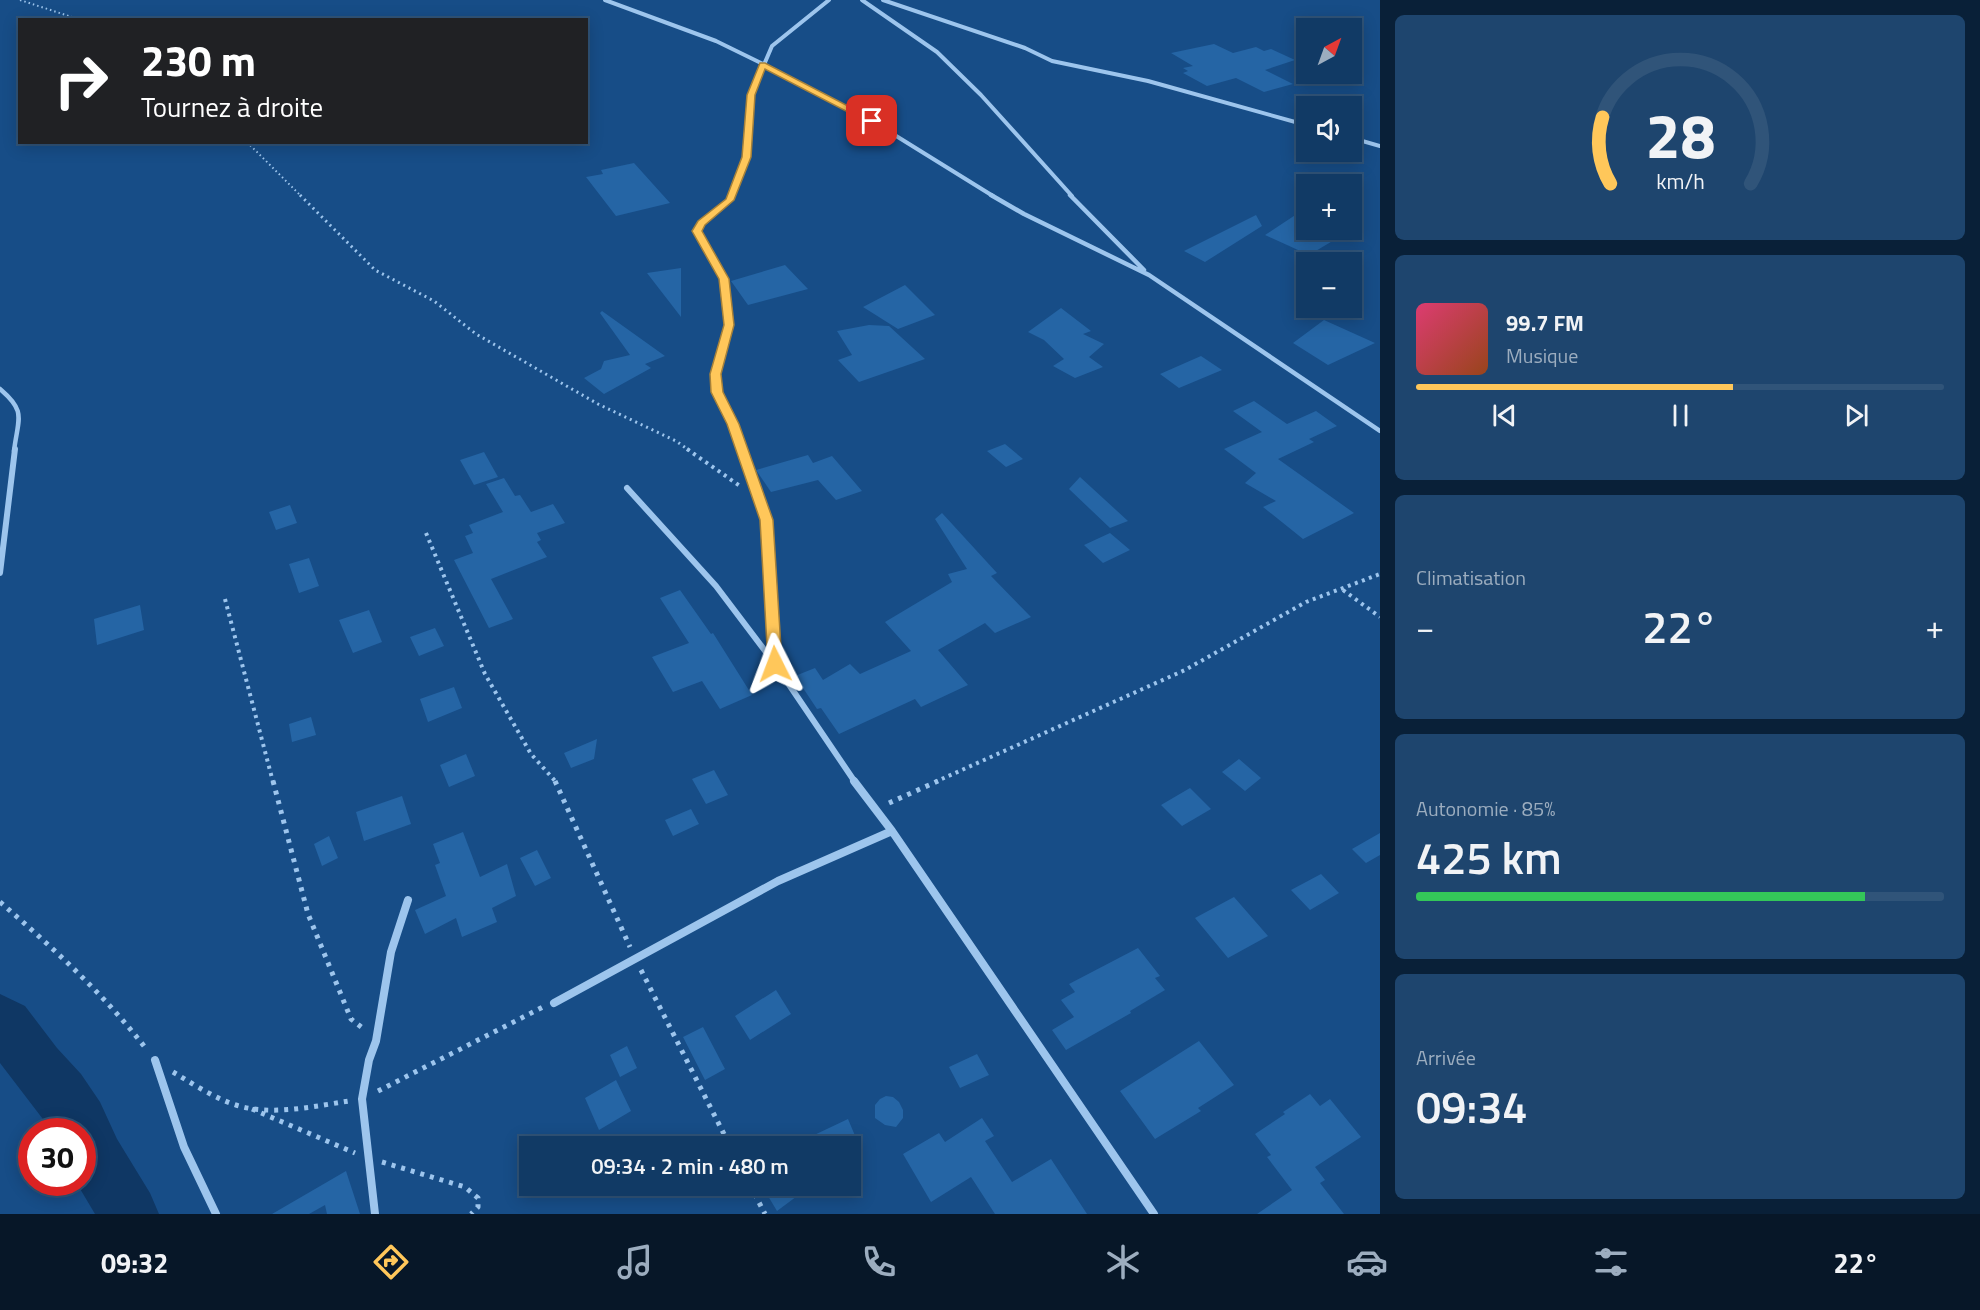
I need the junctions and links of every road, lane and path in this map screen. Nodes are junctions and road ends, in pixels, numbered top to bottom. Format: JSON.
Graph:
{"nodes":[{"id":1,"x":20,"y":0,"type":"edge"},
{"id":2,"x":605,"y":0,"type":"edge"},
{"id":3,"x":828,"y":0,"type":"edge"},
{"id":4,"x":862,"y":0,"type":"edge"},
{"id":5,"x":883,"y":0,"type":"edge"},
{"id":6,"x":75,"y":18,"type":"edge"},
{"id":7,"x":763,"y":64,"type":"junction"},
{"id":8,"x":1296,"y":122,"type":"edge"},
{"id":9,"x":1362,"y":141,"type":"edge"},
{"id":10,"x":249,"y":144,"type":"edge"},
{"id":11,"x":1380,"y":146,"type":"edge"},
{"id":12,"x":1149,"y":275,"type":"junction"},
{"id":13,"x":0,"y":389,"type":"edge"},
{"id":14,"x":1380,"y":431,"type":"edge"},
{"id":15,"x":627,"y":488,"type":"dead end"},
{"id":16,"x":760,"y":500,"type":"junction"},
{"id":17,"x":426,"y":533,"type":"dead end"},
{"id":18,"x":0,"y":573,"type":"edge"},
{"id":19,"x":1380,"y":574,"type":"edge"},
{"id":20,"x":1342,"y":589,"type":"junction"},
{"id":21,"x":225,"y":599,"type":"dead end"},
{"id":22,"x":1380,"y":618,"type":"edge"},
{"id":23,"x":775,"y":664,"type":"junction"},
{"id":24,"x":875,"y":809,"type":"junction"},
{"id":25,"x":892,"y":831,"type":"junction"},
{"id":26,"x":408,"y":900,"type":"dead end"},
{"id":27,"x":0,"y":902,"type":"edge"},
{"id":28,"x":636,"y":960,"type":"junction"},
{"id":29,"x":554,"y":1003,"type":"joint"},
{"id":30,"x":376,"y":1041,"type":"junction"},
{"id":31,"x":155,"y":1060,"type":"junction"},
{"id":32,"x":362,"y":1099,"type":"junction"},
{"id":33,"x":249,"y":1108,"type":"junction"},
{"id":34,"x":725,"y":1136,"type":"edge"},
{"id":35,"x":367,"y":1157,"type":"junction"},
{"id":36,"x":756,"y":1196,"type":"edge"},
{"id":37,"x":216,"y":1214,"type":"edge"},
{"id":38,"x":375,"y":1214,"type":"edge"},
{"id":39,"x":471,"y":1214,"type":"edge"},
{"id":40,"x":765,"y":1214,"type":"edge"},
{"id":41,"x":1154,"y":1214,"type":"edge"}],
"edges":[{"from":1,"to":6,"type":"path"},
{"from":2,"to":7,"type":"street"},
{"from":3,"to":7,"type":"street"},
{"from":4,"to":12,"type":"street"},
{"from":5,"to":8,"type":"street"},
{"from":7,"to":12,"type":"street"},
{"from":7,"to":16,"type":"street"},
{"from":9,"to":11,"type":"street"},
{"from":10,"to":16,"type":"path"},
{"from":12,"to":14,"type":"street"},
{"from":13,"to":18,"type":"street"},
{"from":15,"to":23,"type":"street"},
{"from":16,"to":23,"type":"street"},
{"from":17,"to":28,"type":"path"},
{"from":19,"to":20,"type":"path"},
{"from":20,"to":22,"type":"path"},
{"from":20,"to":24,"type":"path"},
{"from":21,"to":30,"type":"path"},
{"from":23,"to":24,"type":"street"},
{"from":24,"to":25,"type":"street"},
{"from":25,"to":28,"type":"street"},
{"from":25,"to":41,"type":"street"},
{"from":26,"to":30,"type":"street"},
{"from":27,"to":31,"type":"path"},
{"from":28,"to":29,"type":"street"},
{"from":28,"to":34,"type":"path"},
{"from":29,"to":32,"type":"path"},
{"from":30,"to":32,"type":"street"},
{"from":31,"to":33,"type":"path"},
{"from":31,"to":37,"type":"street"},
{"from":32,"to":33,"type":"path"},
{"from":32,"to":35,"type":"street"},
{"from":33,"to":35,"type":"path"},
{"from":35,"to":38,"type":"street"},
{"from":35,"to":39,"type":"path"},
{"from":36,"to":40,"type":"path"}]}
